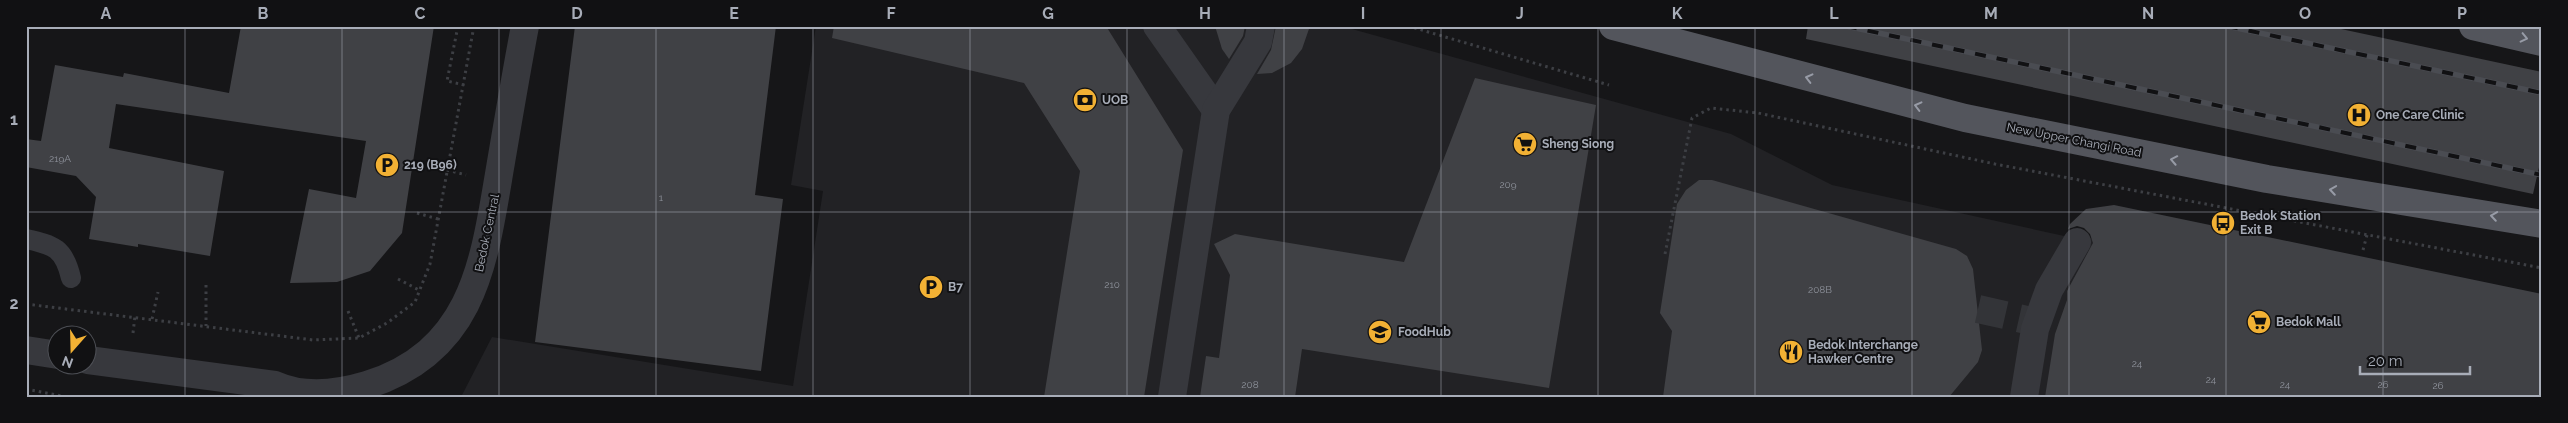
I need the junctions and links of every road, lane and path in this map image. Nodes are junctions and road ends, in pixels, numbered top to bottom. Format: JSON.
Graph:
{"nodes":[{"id":1,"x":458,"y":26,"type":"edge"},
{"id":2,"x":474,"y":26,"type":"edge"},
{"id":3,"x":505,"y":26,"type":"edge"},
{"id":4,"x":524,"y":26,"type":"edge"},
{"id":5,"x":1158,"y":26,"type":"edge"},
{"id":6,"x":1261,"y":26,"type":"edge"},
{"id":7,"x":1408,"y":26,"type":"edge"},
{"id":8,"x":1613,"y":26,"type":"edge"},
{"id":9,"x":2473,"y":26,"type":"edge"},
{"id":10,"x":1670,"y":35,"type":"edge"},
{"id":11,"x":2542,"y":42,"type":"edge"},
{"id":12,"x":464,"y":85,"type":"junction"},
{"id":13,"x":1609,"y":85,"type":"dead end"},
{"id":14,"x":1216,"y":110,"type":"junction"},
{"id":15,"x":428,"y":165,"type":"dead end"},
{"id":16,"x":448,"y":170,"type":"junction"},
{"id":17,"x":417,"y":213,"type":"dead end"},
{"id":18,"x":438,"y":219,"type":"junction"},
{"id":19,"x":2542,"y":224,"type":"edge"},
{"id":20,"x":2367,"y":235,"type":"junction"},
{"id":21,"x":26,"y":239,"type":"edge"},
{"id":22,"x":2077,"y":242,"type":"dead end"},
{"id":23,"x":2363,"y":250,"type":"dead end"},
{"id":24,"x":1665,"y":254,"type":"dead end"},
{"id":25,"x":2542,"y":268,"type":"edge"},
{"id":26,"x":71,"y":278,"type":"dead end"},
{"id":27,"x":398,"y":279,"type":"dead end"},
{"id":28,"x":206,"y":285,"type":"dead end"},
{"id":29,"x":420,"y":290,"type":"junction"},
{"id":30,"x":158,"y":292,"type":"dead end"},
{"id":31,"x":26,"y":304,"type":"edge"},
{"id":32,"x":348,"y":311,"type":"dead end"},
{"id":33,"x":152,"y":319,"type":"junction"},
{"id":34,"x":206,"y":327,"type":"junction"},
{"id":35,"x":359,"y":338,"type":"junction"},
{"id":36,"x":26,"y":350,"type":"edge"},
{"id":37,"x":48,"y":353,"type":"edge"},
{"id":38,"x":98,"y":361,"type":"edge"},
{"id":39,"x":275,"y":385,"type":"junction"},
{"id":40,"x":26,"y":389,"type":"edge"},
{"id":41,"x":55,"y":395,"type":"edge"},
{"id":42,"x":67,"y":397,"type":"edge"},
{"id":43,"x":1172,"y":397,"type":"edge"},
{"id":44,"x":2024,"y":397,"type":"edge"}],
"edges":[{"from":1,"to":12,"type":"path"},
{"from":2,"to":12,"type":"path"},
{"from":3,"to":39,"type":"street","name":"Bedok Central"},
{"from":4,"to":39,"type":"street","name":"Bedok Central"},
{"from":5,"to":14,"type":"street"},
{"from":6,"to":14,"type":"street"},
{"from":7,"to":13,"type":"path"},
{"from":8,"to":10,"type":"main road","name":"New Upper Changi Road"},
{"from":9,"to":11,"type":"main road","one_way":true},
{"from":19,"to":10,"type":"main road","name":"New Upper Changi Road","one_way":true},
{"from":12,"to":16,"type":"path"},
{"from":14,"to":43,"type":"street"},
{"from":15,"to":16,"type":"path"},
{"from":16,"to":18,"type":"path"},
{"from":17,"to":18,"type":"path"},
{"from":18,"to":29,"type":"path"},
{"from":20,"to":23,"type":"path"},
{"from":20,"to":24,"type":"path"},
{"from":20,"to":25,"type":"path"},
{"from":21,"to":26,"type":"lane"},
{"from":22,"to":44,"type":"street"},
{"from":27,"to":29,"type":"path"},
{"from":28,"to":34,"type":"path"},
{"from":29,"to":35,"type":"path"},
{"from":30,"to":33,"type":"path"},
{"from":31,"to":33,"type":"path"},
{"from":32,"to":35,"type":"path"},
{"from":33,"to":34,"type":"path"},
{"from":34,"to":35,"type":"path"},
{"from":36,"to":37,"type":"street"},
{"from":38,"to":39,"type":"street","name":"Bedok Central"},
{"from":40,"to":41,"type":"path"},
{"from":41,"to":42,"type":"path"}]}
